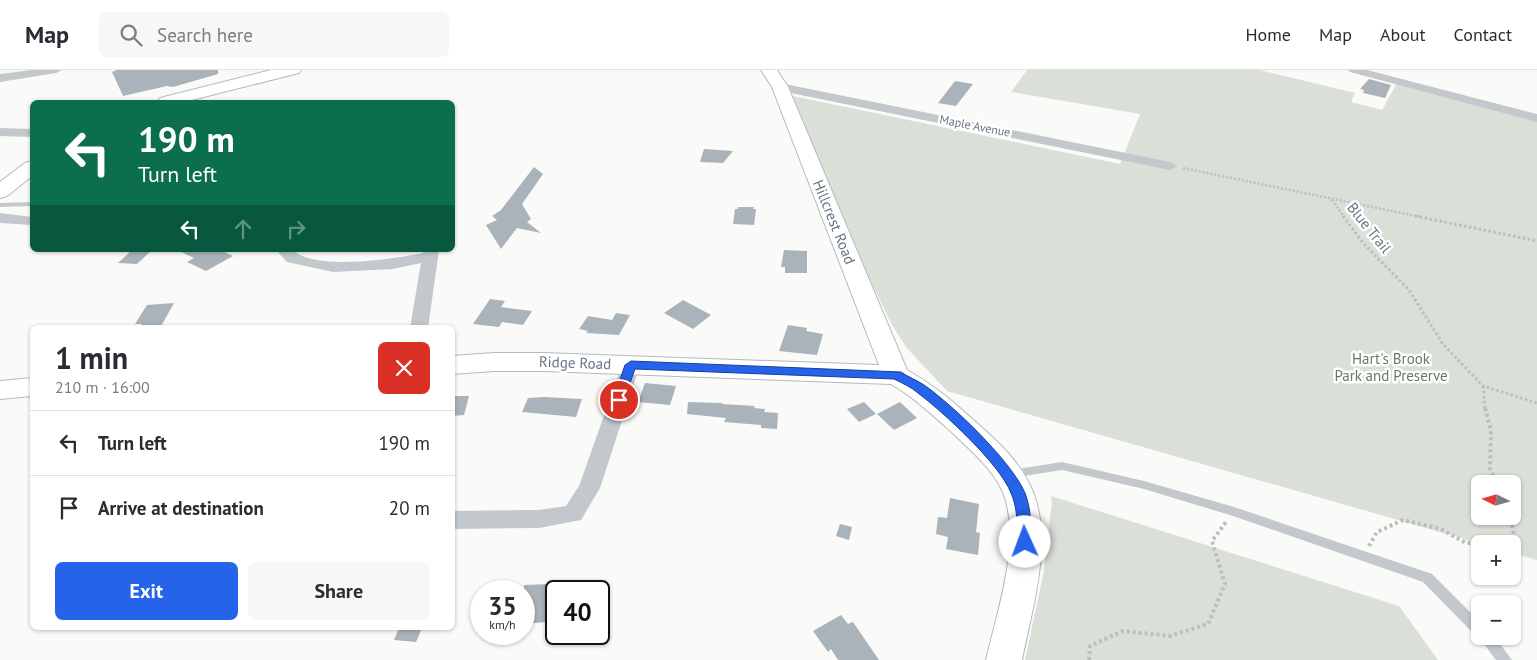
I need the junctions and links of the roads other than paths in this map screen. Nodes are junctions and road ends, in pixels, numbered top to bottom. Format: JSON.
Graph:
{"nodes":[{"id":1,"x":56,"y":70,"type":"edge"},
{"id":2,"x":292,"y":70,"type":"edge"},
{"id":3,"x":1354,"y":70,"type":"edge"},
{"id":4,"x":0,"y":78,"type":"edge"},
{"id":5,"x":774,"y":78,"type":"edge"},
{"id":6,"x":174,"y":100,"type":"edge"},
{"id":7,"x":1537,"y":118,"type":"edge"},
{"id":8,"x":0,"y":132,"type":"edge"},
{"id":9,"x":30,"y":133,"type":"edge"},
{"id":10,"x":1170,"y":166,"type":"road end"},
{"id":11,"x":30,"y":169,"type":"edge"},
{"id":12,"x":0,"y":192,"type":"edge"},
{"id":13,"x":0,"y":204,"type":"edge"},
{"id":14,"x":30,"y":204,"type":"edge"},
{"id":15,"x":0,"y":218,"type":"edge"},
{"id":16,"x":30,"y":221,"type":"edge"},
{"id":17,"x":286,"y":252,"type":"edge"},
{"id":18,"x":430,"y":254,"type":"edge"},
{"id":19,"x":420,"y":325,"type":"edge"},
{"id":20,"x":631,"y":365,"type":"junction"},
{"id":21,"x":455,"y":366,"type":"edge"},
{"id":22,"x":896,"y":375,"type":"junction"},
{"id":23,"x":30,"y":388,"type":"edge"},
{"id":24,"x":0,"y":390,"type":"edge"},
{"id":25,"x":1008,"y":475,"type":"junction"},
{"id":26,"x":455,"y":520,"type":"edge"},
{"id":27,"x":1471,"y":622,"type":"edge"},
{"id":28,"x":1492,"y":645,"type":"edge"},
{"id":29,"x":1004,"y":660,"type":"edge"},
{"id":30,"x":1505,"y":660,"type":"edge"}],
"edges":[{"from":1,"to":4,"type":"street"},
{"from":2,"to":6,"type":"street"},
{"from":3,"to":7,"type":"street"},
{"from":5,"to":10,"type":"street","name":"Maple Avenue"},
{"from":5,"to":22,"type":"street","name":"Hillcrest Road"},
{"from":8,"to":9,"type":"street"},
{"from":11,"to":12,"type":"street"},
{"from":13,"to":14,"type":"lane"},
{"from":15,"to":16,"type":"street"},
{"from":17,"to":18,"type":"street"},
{"from":18,"to":19,"type":"street"},
{"from":20,"to":21,"type":"street","name":"Ridge Road"},
{"from":20,"to":22,"type":"street","name":"Ridge Road"},
{"from":20,"to":26,"type":"street"},
{"from":22,"to":25,"type":"street","name":"Ridge Road"},
{"from":23,"to":24,"type":"street"},
{"from":25,"to":27,"type":"lane"},
{"from":25,"to":29,"type":"street","name":"Ridge Road"},
{"from":28,"to":30,"type":"lane"}]}
